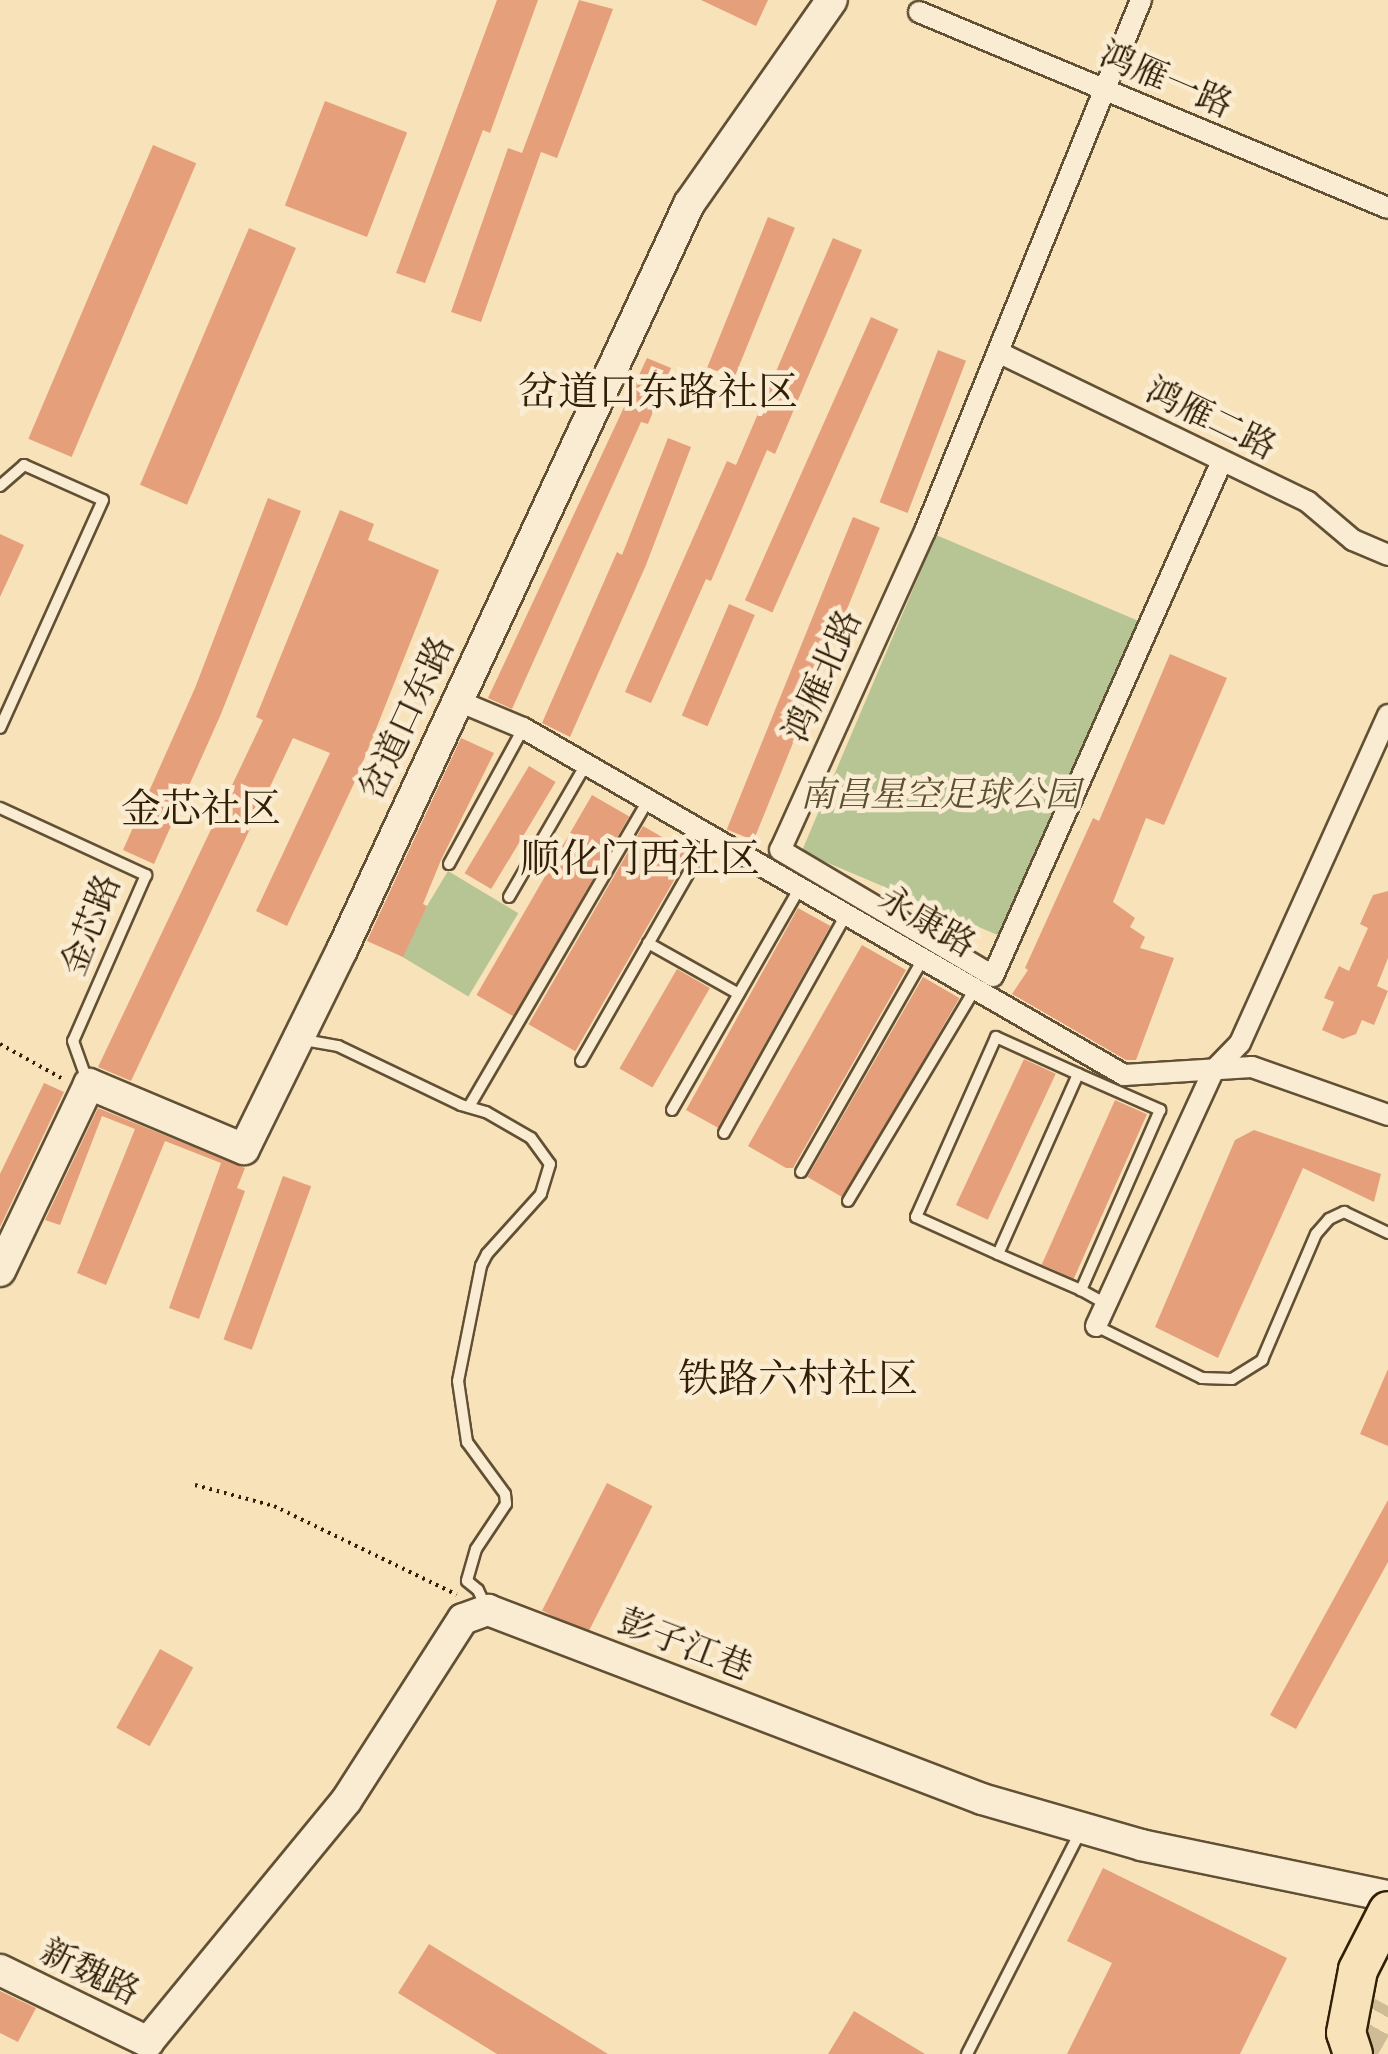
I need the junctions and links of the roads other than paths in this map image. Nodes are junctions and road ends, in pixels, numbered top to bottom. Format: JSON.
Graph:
{"nodes":[{"id":1,"x":832,"y":0,"type":"edge"},
{"id":2,"x":1142,"y":0,"type":"edge"},
{"id":3,"x":919,"y":12,"type":"dead end"},
{"id":4,"x":1105,"y":89,"type":"junction"},
{"id":5,"x":1388,"y":208,"type":"edge"},
{"id":6,"x":998,"y":352,"type":"junction"},
{"id":7,"x":1222,"y":460,"type":"junction"},
{"id":8,"x":0,"y":486,"type":"edge"},
{"id":9,"x":1388,"y":555,"type":"edge"},
{"id":10,"x":456,"y":700,"type":"junction"},
{"id":11,"x":1388,"y":714,"type":"edge"},
{"id":12,"x":0,"y":728,"type":"edge"},
{"id":13,"x":523,"y":728,"type":"junction"},
{"id":14,"x":586,"y":764,"type":"junction"},
{"id":15,"x":648,"y":800,"type":"junction"},
{"id":16,"x":0,"y":808,"type":"edge"},
{"id":17,"x":711,"y":836,"type":"junction"},
{"id":18,"x":450,"y":864,"type":"dead end"},
{"id":19,"x":800,"y":887,"type":"junction"},
{"id":20,"x":509,"y":897,"type":"dead end"},
{"id":21,"x":847,"y":914,"type":"junction"},
{"id":22,"x":648,"y":943,"type":"junction"},
{"id":23,"x":924,"y":957,"type":"junction"},
{"id":24,"x":976,"y":986,"type":"junction"},
{"id":25,"x":739,"y":994,"type":"junction"},
{"id":26,"x":297,"y":1042,"type":"junction"},
{"id":27,"x":581,"y":1060,"type":"dead end"},
{"id":28,"x":1214,"y":1070,"type":"junction"},
{"id":29,"x":1078,"y":1074,"type":"junction"},
{"id":30,"x":89,"y":1084,"type":"junction"},
{"id":31,"x":470,"y":1104,"type":"junction"},
{"id":32,"x":672,"y":1110,"type":"dead end"},
{"id":33,"x":1388,"y":1115,"type":"edge"},
{"id":34,"x":724,"y":1133,"type":"dead end"},
{"id":35,"x":801,"y":1172,"type":"dead end"},
{"id":36,"x":848,"y":1201,"type":"dead end"},
{"id":37,"x":1388,"y":1217,"type":"edge"},
{"id":38,"x":1386,"y":1232,"type":"edge"},
{"id":39,"x":998,"y":1254,"type":"junction"},
{"id":40,"x":0,"y":1270,"type":"edge"},
{"id":41,"x":1080,"y":1290,"type":"junction"},
{"id":42,"x":1106,"y":1304,"type":"junction"},
{"id":43,"x":1096,"y":1326,"type":"joint"},
{"id":44,"x":488,"y":1610,"type":"junction"},
{"id":45,"x":1082,"y":1828,"type":"junction"},
{"id":46,"x":1388,"y":1896,"type":"edge"},
{"id":47,"x":1388,"y":1910,"type":"edge"},
{"id":48,"x":0,"y":1970,"type":"edge"},
{"id":49,"x":967,"y":2054,"type":"edge"},
{"id":50,"x":1353,"y":2054,"type":"edge"}],
"edges":[{"from":1,"to":10,"type":"street","name":"岔道口东路"},
{"from":2,"to":4,"type":"street","name":"鸿雁北路"},
{"from":3,"to":4,"type":"street","name":"鸿雁一路"},
{"from":4,"to":5,"type":"street","name":"鸿雁一路"},
{"from":4,"to":6,"type":"street","name":"鸿雁北路"},
{"from":6,"to":7,"type":"street","name":"鸿雁二路"},
{"from":6,"to":7,"type":"street","name":"鸿雁北路"},
{"from":7,"to":9,"type":"street","name":"鸿雁二路"},
{"from":8,"to":12,"type":"lane"},
{"from":10,"to":13,"type":"street","name":"永康路"},
{"from":10,"to":26,"type":"street","name":"岔道口东路"},
{"from":11,"to":28,"type":"street"},
{"from":13,"to":14,"type":"street","name":"永康路"},
{"from":13,"to":18,"type":"lane"},
{"from":14,"to":15,"type":"street","name":"永康路"},
{"from":14,"to":20,"type":"lane"},
{"from":15,"to":17,"type":"street","name":"永康路"},
{"from":15,"to":31,"type":"lane"},
{"from":16,"to":30,"type":"lane","name":"金芯路"},
{"from":17,"to":19,"type":"street","name":"永康路"},
{"from":17,"to":22,"type":"lane"},
{"from":19,"to":21,"type":"street","name":"永康路"},
{"from":19,"to":25,"type":"lane"},
{"from":21,"to":23,"type":"street","name":"永康路"},
{"from":21,"to":34,"type":"lane"},
{"from":22,"to":25,"type":"lane"},
{"from":22,"to":27,"type":"lane"},
{"from":23,"to":24,"type":"street","name":"永康路"},
{"from":23,"to":35,"type":"lane"},
{"from":24,"to":28,"type":"street","name":"永康路"},
{"from":24,"to":36,"type":"lane"},
{"from":25,"to":32,"type":"lane"},
{"from":26,"to":30,"type":"street","name":"岔道口东路"},
{"from":26,"to":31,"type":"lane"},
{"from":28,"to":33,"type":"street","name":"永康路"},
{"from":28,"to":42,"type":"street"},
{"from":29,"to":39,"type":"lane"},
{"from":29,"to":39,"type":"lane"},
{"from":29,"to":41,"type":"lane"},
{"from":30,"to":40,"type":"street"},
{"from":31,"to":44,"type":"lane"},
{"from":37,"to":38,"type":"lane"},
{"from":38,"to":43,"type":"lane"},
{"from":39,"to":41,"type":"lane"},
{"from":41,"to":42,"type":"lane"},
{"from":42,"to":43,"type":"street"},
{"from":44,"to":45,"type":"street","name":"彭子江巷"},
{"from":44,"to":48,"type":"street","name":"新魏路"},
{"from":45,"to":46,"type":"street","name":"彭子江巷"},
{"from":45,"to":49,"type":"lane"},
{"from":47,"to":50,"type":"highway","bridge":true}]}
